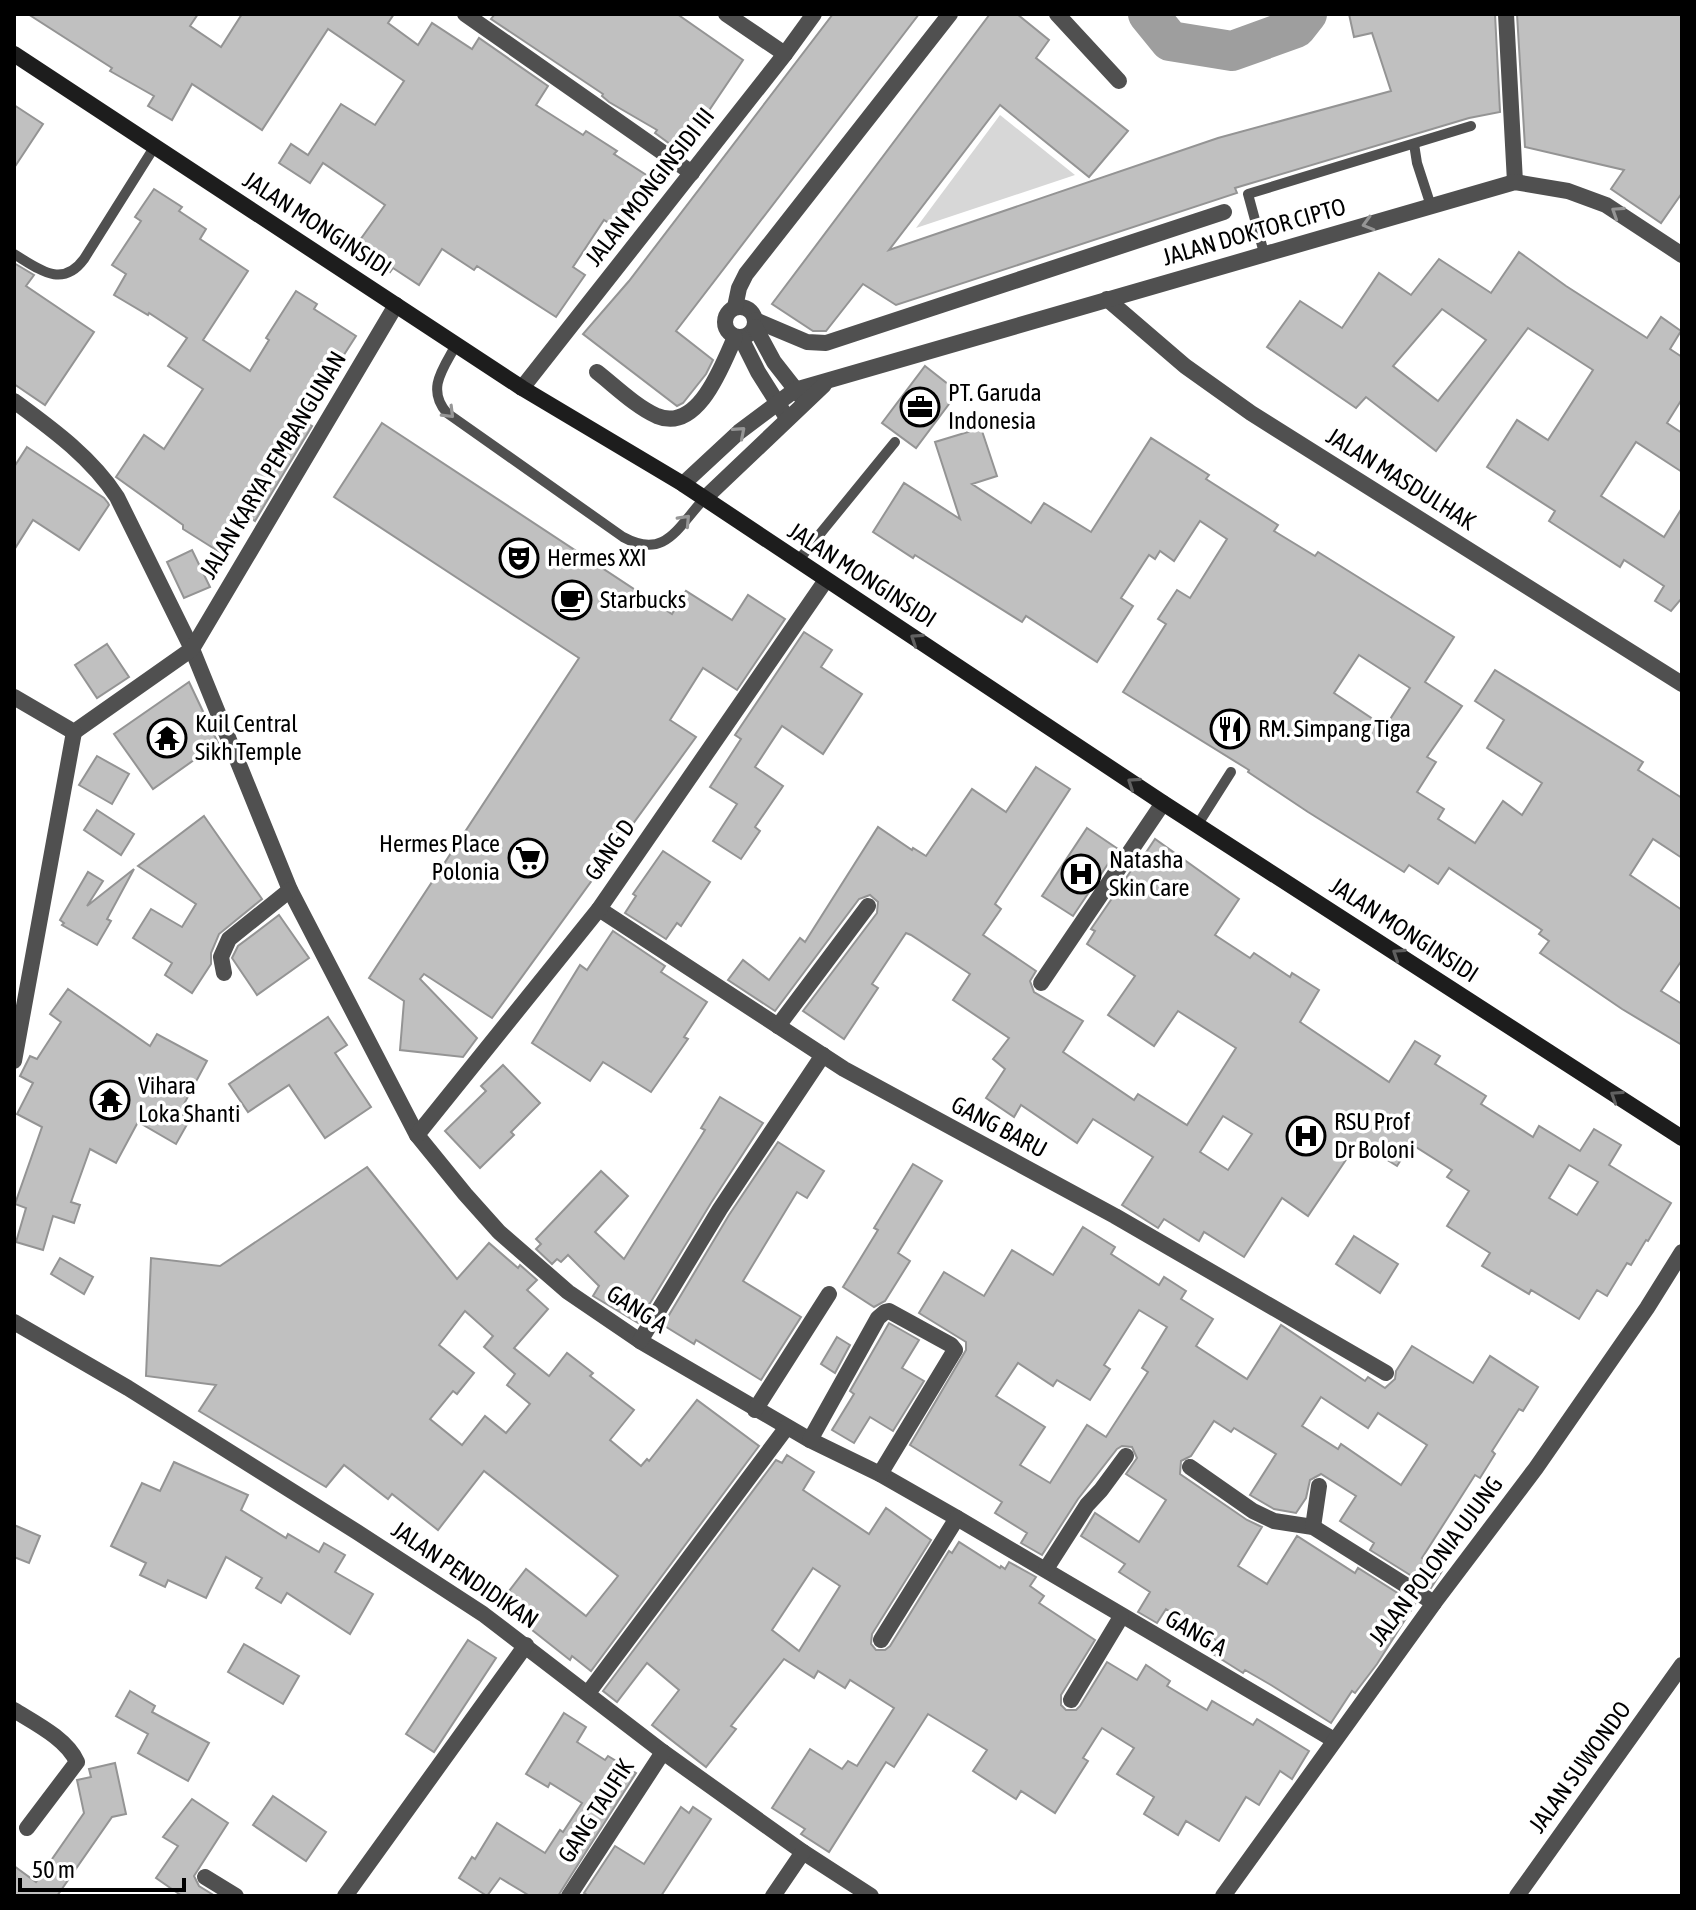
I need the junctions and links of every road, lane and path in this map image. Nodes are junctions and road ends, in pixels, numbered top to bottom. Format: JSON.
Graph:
{"nodes":[{"id":1,"x":465,"y":14,"type":"edge"},
{"id":2,"x":726,"y":14,"type":"edge"},
{"id":3,"x":814,"y":14,"type":"edge"},
{"id":4,"x":950,"y":14,"type":"edge"},
{"id":5,"x":1057,"y":14,"type":"edge"},
{"id":6,"x":1506,"y":14,"type":"edge"},
{"id":7,"x":14,"y":54,"type":"edge"},
{"id":8,"x":785,"y":54,"type":"junction"},
{"id":9,"x":1119,"y":81,"type":"dead end"},
{"id":10,"x":1471,"y":126,"type":"dead end"},
{"id":11,"x":1414,"y":144,"type":"junction"},
{"id":12,"x":155,"y":146,"type":"junction"},
{"id":13,"x":692,"y":173,"type":"junction"},
{"id":14,"x":1515,"y":182,"type":"junction"},
{"id":15,"x":1431,"y":206,"type":"junction"},
{"id":16,"x":1224,"y":212,"type":"dead end"},
{"id":17,"x":1264,"y":253,"type":"junction"},
{"id":18,"x":14,"y":254,"type":"edge"},
{"id":19,"x":1682,"y":255,"type":"edge"},
{"id":20,"x":1107,"y":299,"type":"junction"},
{"id":21,"x":396,"y":305,"type":"junction"},
{"id":22,"x":735,"y":307,"type":"junction"},
{"id":23,"x":747,"y":331,"type":"junction"},
{"id":24,"x":456,"y":345,"type":"junction"},
{"id":25,"x":597,"y":372,"type":"dead end"},
{"id":26,"x":522,"y":388,"type":"junction"},
{"id":27,"x":800,"y":396,"type":"junction"},
{"id":28,"x":14,"y":401,"type":"edge"},
{"id":29,"x":775,"y":403,"type":"junction"},
{"id":30,"x":787,"y":418,"type":"junction"},
{"id":31,"x":895,"y":442,"type":"dead end"},
{"id":32,"x":683,"y":484,"type":"junction"},
{"id":33,"x":704,"y":499,"type":"junction"},
{"id":34,"x":797,"y":562,"type":"junction"},
{"id":35,"x":826,"y":580,"type":"junction"},
{"id":36,"x":192,"y":649,"type":"junction"},
{"id":37,"x":1682,"y":684,"type":"edge"},
{"id":38,"x":14,"y":697,"type":"edge"},
{"id":39,"x":74,"y":732,"type":"junction"},
{"id":40,"x":1231,"y":772,"type":"dead end"},
{"id":41,"x":1163,"y":803,"type":"junction"},
{"id":42,"x":1198,"y":824,"type":"junction"},
{"id":43,"x":290,"y":890,"type":"junction"},
{"id":44,"x":868,"y":906,"type":"dead end"},
{"id":45,"x":599,"y":909,"type":"junction"},
{"id":46,"x":224,"y":973,"type":"dead end"},
{"id":47,"x":1041,"y":983,"type":"dead end"},
{"id":48,"x":778,"y":1026,"type":"junction"},
{"id":49,"x":823,"y":1055,"type":"junction"},
{"id":50,"x":14,"y":1061,"type":"edge"},
{"id":51,"x":417,"y":1135,"type":"junction"},
{"id":52,"x":1682,"y":1138,"type":"edge"},
{"id":53,"x":1682,"y":1252,"type":"edge"},
{"id":54,"x":829,"y":1294,"type":"dead end"},
{"id":55,"x":14,"y":1322,"type":"edge"},
{"id":56,"x":640,"y":1341,"type":"junction"},
{"id":57,"x":1386,"y":1373,"type":"dead end"},
{"id":58,"x":755,"y":1410,"type":"junction"},
{"id":59,"x":787,"y":1427,"type":"junction"},
{"id":60,"x":810,"y":1440,"type":"junction"},
{"id":61,"x":1126,"y":1456,"type":"dead end"},
{"id":62,"x":1190,"y":1467,"type":"dead end"},
{"id":63,"x":880,"y":1474,"type":"junction"},
{"id":64,"x":1319,"y":1486,"type":"dead end"},
{"id":65,"x":957,"y":1518,"type":"junction"},
{"id":66,"x":1313,"y":1527,"type":"junction"},
{"id":67,"x":1046,"y":1569,"type":"junction"},
{"id":68,"x":1434,"y":1603,"type":"junction"},
{"id":69,"x":1121,"y":1617,"type":"junction"},
{"id":70,"x":881,"y":1640,"type":"dead end"},
{"id":71,"x":526,"y":1645,"type":"junction"},
{"id":72,"x":1682,"y":1665,"type":"edge"},
{"id":73,"x":588,"y":1693,"type":"junction"},
{"id":74,"x":1071,"y":1700,"type":"dead end"},
{"id":75,"x":14,"y":1710,"type":"edge"},
{"id":76,"x":1334,"y":1740,"type":"junction"},
{"id":77,"x":663,"y":1752,"type":"junction"},
{"id":78,"x":27,"y":1828,"type":"dead end"},
{"id":79,"x":803,"y":1852,"type":"junction"},
{"id":80,"x":205,"y":1877,"type":"dead end"},
{"id":81,"x":236,"y":1896,"type":"edge"},
{"id":82,"x":345,"y":1896,"type":"edge"},
{"id":83,"x":569,"y":1896,"type":"edge"},
{"id":84,"x":773,"y":1896,"type":"edge"},
{"id":85,"x":871,"y":1896,"type":"edge"},
{"id":86,"x":1223,"y":1896,"type":"edge"},
{"id":87,"x":1517,"y":1896,"type":"edge"}],
"edges":[{"from":1,"to":13,"type":"street"},
{"from":2,"to":8,"type":"street"},
{"from":3,"to":8,"type":"street","name":"JALAN MONGINSIDI III"},
{"from":4,"to":22,"type":"street"},
{"from":5,"to":9,"type":"street"},
{"from":6,"to":14,"type":"street"},
{"from":7,"to":12,"type":"main road","name":"JALAN MONGINSIDI"},
{"from":8,"to":13,"type":"street","name":"JALAN MONGINSIDI III"},
{"from":10,"to":11,"type":"lane"},
{"from":11,"to":15,"type":"lane"},
{"from":11,"to":17,"type":"lane"},
{"from":12,"to":18,"type":"lane"},
{"from":12,"to":21,"type":"main road","name":"JALAN MONGINSIDI"},
{"from":13,"to":26,"type":"street","name":"JALAN MONGINSIDI III"},
{"from":14,"to":15,"type":"street","name":"JALAN DOKTOR CIPTO"},
{"from":19,"to":14,"type":"street","name":"JALAN DOKTOR CIPTO","one_way":true},
{"from":15,"to":17,"type":"street","name":"JALAN DOKTOR CIPTO","one_way":true},
{"from":16,"to":23,"type":"street"},
{"from":17,"to":20,"type":"street","name":"JALAN DOKTOR CIPTO"},
{"from":20,"to":27,"type":"street","name":"JALAN DOKTOR CIPTO"},
{"from":20,"to":37,"type":"street","name":"JALAN MASDULHAK"},
{"from":21,"to":24,"type":"main road","name":"JALAN MONGINSIDI"},
{"from":21,"to":36,"type":"street","name":"JALAN KARYA PEMBANGUNAN"},
{"from":22,"to":23,"type":"street"},
{"from":22,"to":23,"type":"street"},
{"from":23,"to":25,"type":"street"},
{"from":23,"to":27,"type":"street"},
{"from":23,"to":29,"type":"street"},
{"from":24,"to":26,"type":"main road","name":"JALAN MONGINSIDI"},
{"from":24,"to":33,"type":"lane","one_way":true},
{"from":26,"to":32,"type":"main road","name":"JALAN MONGINSIDI"},
{"from":27,"to":29,"type":"street","name":"JALAN DOKTOR CIPTO"},
{"from":27,"to":30,"type":"street","name":"JALAN DOKTOR CIPTO"},
{"from":28,"to":36,"type":"street","name":"GANG A"},
{"from":29,"to":30,"type":"street"},
{"from":32,"to":29,"type":"street","name":"JALAN DOKTOR CIPTO","one_way":true},
{"from":30,"to":33,"type":"street","name":"JALAN DOKTOR CIPTO"},
{"from":31,"to":34,"type":"lane"},
{"from":32,"to":33,"type":"main road","name":"JALAN MONGINSIDI"},
{"from":33,"to":34,"type":"main road","name":"JALAN MONGINSIDI"},
{"from":34,"to":35,"type":"main road","name":"JALAN MONGINSIDI"},
{"from":41,"to":35,"type":"main road","name":"JALAN MONGINSIDI","one_way":true},
{"from":35,"to":45,"type":"street","name":"GANG D"},
{"from":36,"to":39,"type":"street"},
{"from":36,"to":43,"type":"street","name":"GANG A"},
{"from":38,"to":39,"type":"street"},
{"from":39,"to":50,"type":"street"},
{"from":40,"to":42,"type":"lane"},
{"from":41,"to":42,"type":"main road","name":"JALAN MONGINSIDI"},
{"from":41,"to":47,"type":"street"},
{"from":52,"to":42,"type":"main road","name":"JALAN MONGINSIDI","one_way":true},
{"from":43,"to":46,"type":"street"},
{"from":43,"to":51,"type":"street","name":"GANG A"},
{"from":44,"to":48,"type":"street"},
{"from":45,"to":48,"type":"street","name":"GANG BARU"},
{"from":45,"to":51,"type":"street","name":"GANG D"},
{"from":48,"to":49,"type":"street","name":"GANG BARU"},
{"from":49,"to":56,"type":"street"},
{"from":49,"to":57,"type":"street","name":"GANG BARU"},
{"from":51,"to":56,"type":"street","name":"GANG A"},
{"from":53,"to":68,"type":"street","name":"JALAN POLONIA UJUNG"},
{"from":54,"to":58,"type":"street"},
{"from":55,"to":71,"type":"street","name":"JALAN PENDIDIKAN"},
{"from":56,"to":58,"type":"street","name":"GANG A"},
{"from":58,"to":59,"type":"street","name":"GANG A"},
{"from":59,"to":60,"type":"street","name":"GANG A"},
{"from":59,"to":73,"type":"street"},
{"from":60,"to":63,"type":"street","name":"GANG A"},
{"from":60,"to":63,"type":"street"},
{"from":61,"to":67,"type":"street"},
{"from":62,"to":66,"type":"street"},
{"from":63,"to":65,"type":"street","name":"GANG A"},
{"from":64,"to":66,"type":"street"},
{"from":65,"to":67,"type":"street","name":"GANG A"},
{"from":65,"to":70,"type":"street"},
{"from":66,"to":68,"type":"street"},
{"from":67,"to":69,"type":"street","name":"GANG A"},
{"from":68,"to":76,"type":"street","name":"JALAN POLONIA UJUNG"},
{"from":69,"to":74,"type":"street"},
{"from":69,"to":76,"type":"street","name":"GANG A"},
{"from":71,"to":73,"type":"street","name":"JALAN PENDIDIKAN"},
{"from":71,"to":82,"type":"street"},
{"from":72,"to":87,"type":"street","name":"JALAN SUWONDO"},
{"from":73,"to":77,"type":"street","name":"JALAN PENDIDIKAN"},
{"from":75,"to":78,"type":"street"},
{"from":76,"to":86,"type":"street","name":"JALAN POLONIA UJUNG"},
{"from":77,"to":79,"type":"street","name":"JALAN PENDIDIKAN"},
{"from":77,"to":83,"type":"street","name":"GANG TAUFIK"},
{"from":79,"to":84,"type":"street"},
{"from":79,"to":85,"type":"street","name":"JALAN PENDIDIKAN"},
{"from":80,"to":81,"type":"street"}]}
